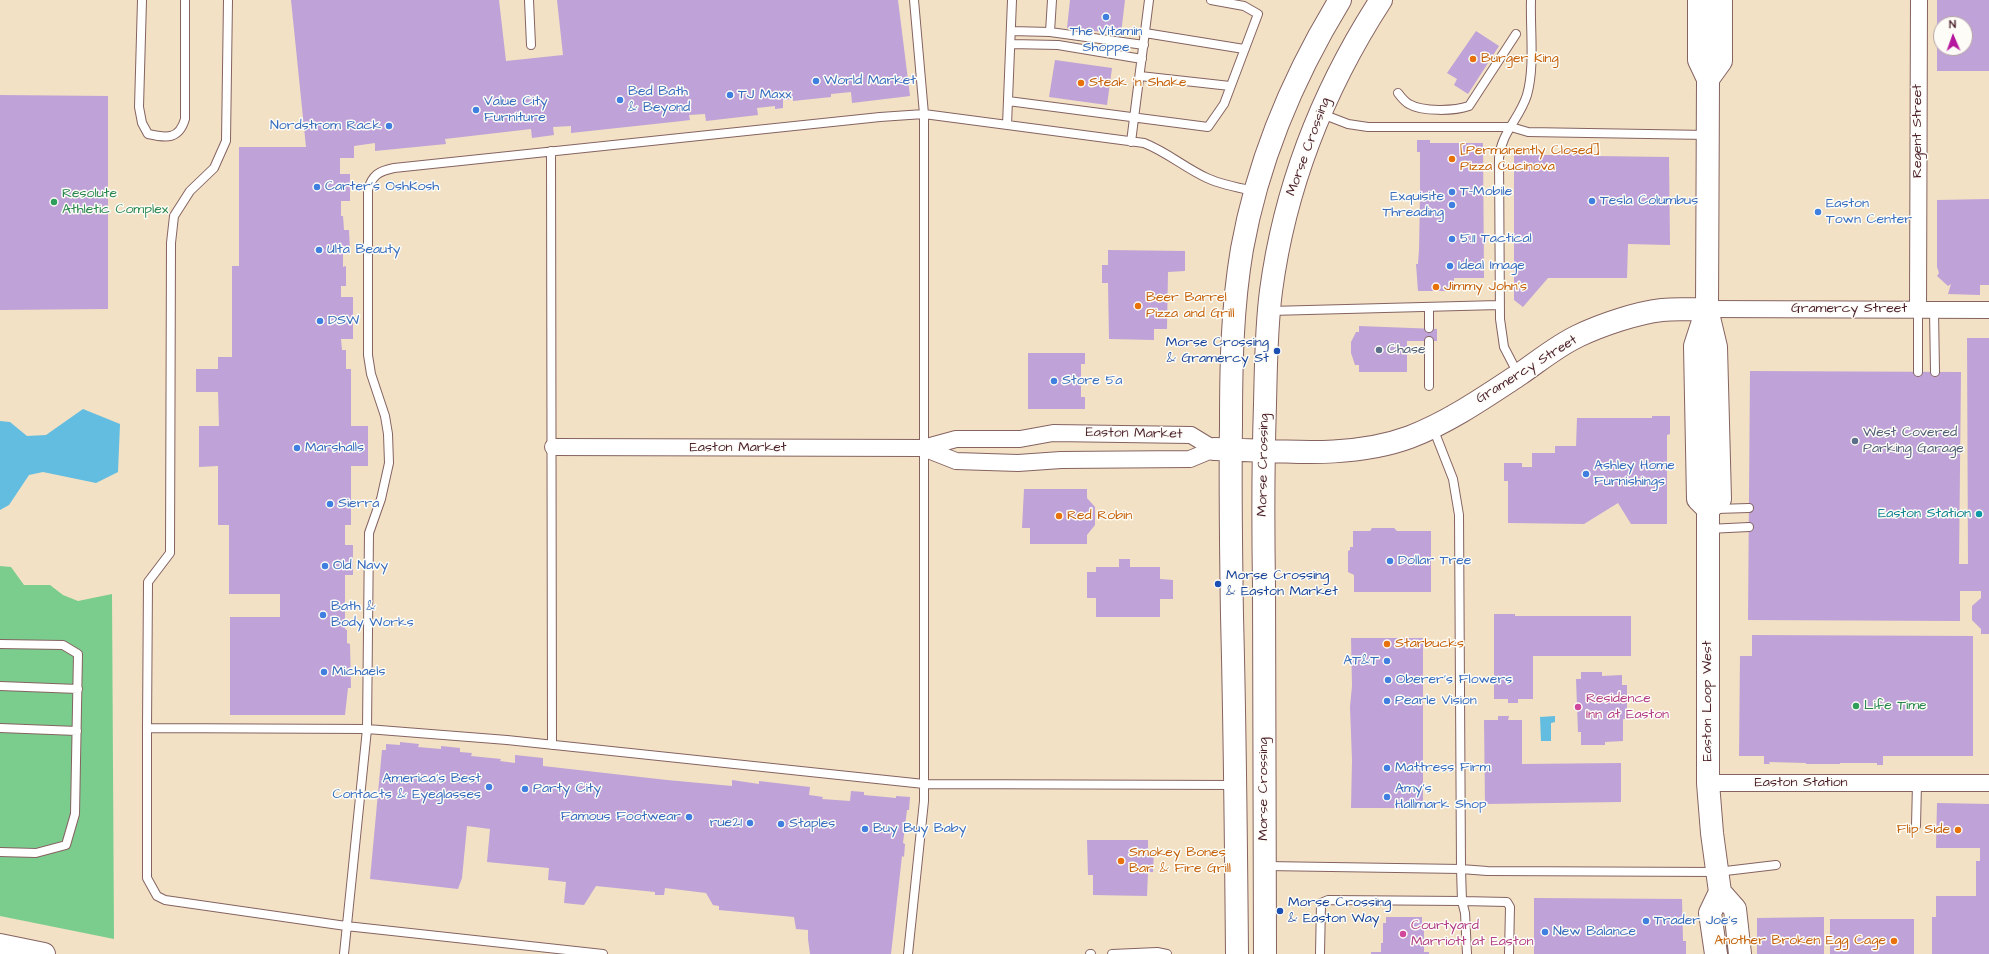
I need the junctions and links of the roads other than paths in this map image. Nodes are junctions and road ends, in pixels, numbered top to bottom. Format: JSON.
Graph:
{"nodes":[{"id":1,"x":142,"y":0,"type":"edge"},
{"id":2,"x":185,"y":0,"type":"edge"},
{"id":3,"x":228,"y":0,"type":"edge"},
{"id":4,"x":529,"y":0,"type":"edge"},
{"id":5,"x":914,"y":0,"type":"edge"},
{"id":6,"x":1012,"y":0,"type":"edge"},
{"id":7,"x":1052,"y":0,"type":"edge"},
{"id":8,"x":1149,"y":0,"type":"edge"},
{"id":9,"x":1211,"y":0,"type":"edge"},
{"id":10,"x":1340,"y":0,"type":"edge"},
{"id":11,"x":1381,"y":0,"type":"edge"},
{"id":12,"x":1531,"y":0,"type":"edge"},
{"id":13,"x":1699,"y":0,"type":"edge"},
{"id":14,"x":1720,"y":0,"type":"edge"},
{"id":15,"x":1919,"y":0,"type":"edge"},
{"id":16,"x":1011,"y":31,"type":"junction"},
{"id":17,"x":1050,"y":32,"type":"junction"},
{"id":18,"x":1145,"y":33,"type":"junction"},
{"id":19,"x":1516,"y":34,"type":"dead end"},
{"id":20,"x":1011,"y":44,"type":"junction"},
{"id":21,"x":531,"y":45,"type":"dead end"},
{"id":22,"x":1144,"y":45,"type":"junction"},
{"id":23,"x":1244,"y":49,"type":"junction"},
{"id":24,"x":1142,"y":59,"type":"junction"},
{"id":25,"x":1140,"y":76,"type":"junction"},
{"id":26,"x":1708,"y":79,"type":"junction"},
{"id":27,"x":1230,"y":86,"type":"junction"},
{"id":28,"x":1398,"y":93,"type":"dead end"},
{"id":29,"x":1008,"y":102,"type":"junction"},
{"id":30,"x":924,"y":114,"type":"junction"},
{"id":31,"x":1320,"y":114,"type":"junction"},
{"id":32,"x":1135,"y":117,"type":"junction"},
{"id":33,"x":1007,"y":125,"type":"junction"},
{"id":34,"x":1511,"y":126,"type":"junction"},
{"id":35,"x":1708,"y":135,"type":"junction"},
{"id":36,"x":1131,"y":142,"type":"junction"},
{"id":37,"x":551,"y":151,"type":"junction"},
{"id":38,"x":1256,"y":191,"type":"junction"},
{"id":39,"x":1499,"y":305,"type":"junction"},
{"id":40,"x":1429,"y":307,"type":"junction"},
{"id":41,"x":1707,"y":309,"type":"junction"},
{"id":42,"x":1926,"y":309,"type":"junction"},
{"id":43,"x":1989,"y":310,"type":"edge"},
{"id":44,"x":1269,"y":311,"type":"junction"},
{"id":45,"x":1429,"y":328,"type":"dead end"},
{"id":46,"x":1429,"y":341,"type":"dead end"},
{"id":47,"x":1918,"y":372,"type":"dead end"},
{"id":48,"x":1935,"y":372,"type":"dead end"},
{"id":49,"x":1518,"y":375,"type":"junction"},
{"id":50,"x":1429,"y":386,"type":"dead end"},
{"id":51,"x":1433,"y":427,"type":"junction"},
{"id":52,"x":553,"y":447,"type":"junction"},
{"id":53,"x":923,"y":448,"type":"junction"},
{"id":54,"x":1222,"y":449,"type":"junction"},
{"id":55,"x":1263,"y":450,"type":"junction"},
{"id":56,"x":1749,"y":508,"type":"dead end"},
{"id":57,"x":1708,"y":519,"type":"junction"},
{"id":58,"x":1749,"y":527,"type":"dead end"},
{"id":59,"x":0,"y":644,"type":"edge"},
{"id":60,"x":0,"y":686,"type":"edge"},
{"id":61,"x":78,"y":689,"type":"junction"},
{"id":62,"x":0,"y":728,"type":"edge"},
{"id":63,"x":147,"y":728,"type":"junction"},
{"id":64,"x":367,"y":729,"type":"junction"},
{"id":65,"x":77,"y":732,"type":"junction"},
{"id":66,"x":552,"y":745,"type":"junction"},
{"id":67,"x":1708,"y":783,"type":"junction"},
{"id":68,"x":1917,"y":783,"type":"junction"},
{"id":69,"x":1989,"y":783,"type":"edge"},
{"id":70,"x":924,"y":784,"type":"junction"},
{"id":71,"x":1236,"y":785,"type":"junction"},
{"id":72,"x":1916,"y":826,"type":"dead end"},
{"id":73,"x":0,"y":852,"type":"edge"},
{"id":74,"x":1776,"y":865,"type":"dead end"},
{"id":75,"x":1264,"y":866,"type":"junction"},
{"id":76,"x":1461,"y":869,"type":"junction"},
{"id":77,"x":1718,"y":882,"type":"junction"},
{"id":78,"x":1462,"y":901,"type":"junction"},
{"id":79,"x":346,"y":926,"type":"junction"},
{"id":80,"x":0,"y":945,"type":"edge"},
{"id":81,"x":44,"y":954,"type":"edge"},
{"id":82,"x":344,"y":954,"type":"edge"},
{"id":83,"x":603,"y":954,"type":"edge"},
{"id":84,"x":908,"y":954,"type":"edge"},
{"id":85,"x":1112,"y":954,"type":"edge"},
{"id":86,"x":1167,"y":954,"type":"edge"},
{"id":87,"x":1237,"y":954,"type":"edge"},
{"id":88,"x":1265,"y":954,"type":"edge"},
{"id":89,"x":1320,"y":954,"type":"edge"},
{"id":90,"x":1467,"y":954,"type":"edge"},
{"id":91,"x":1509,"y":954,"type":"edge"},
{"id":92,"x":1716,"y":954,"type":"edge"},
{"id":93,"x":1740,"y":954,"type":"edge"}],
"edges":[{"from":1,"to":2,"type":"lane"},
{"from":3,"to":63,"type":"lane"},
{"from":4,"to":21,"type":"lane"},
{"from":5,"to":30,"type":"lane"},
{"from":6,"to":16,"type":"lane"},
{"from":7,"to":17,"type":"lane"},
{"from":8,"to":18,"type":"lane"},
{"from":9,"to":23,"type":"lane"},
{"from":10,"to":38,"type":"main road","name":"Morse Crossing"},
{"from":11,"to":31,"type":"main road","name":"Morse Crossing"},
{"from":12,"to":34,"type":"lane"},
{"from":13,"to":26,"type":"main road"},
{"from":14,"to":26,"type":"main road"},
{"from":15,"to":42,"type":"street","name":"Regent Street"},
{"from":16,"to":17,"type":"lane"},
{"from":16,"to":20,"type":"lane"},
{"from":17,"to":22,"type":"lane"},
{"from":18,"to":22,"type":"lane"},
{"from":18,"to":23,"type":"lane"},
{"from":19,"to":28,"type":"lane"},
{"from":20,"to":24,"type":"lane"},
{"from":20,"to":29,"type":"lane"},
{"from":22,"to":24,"type":"lane"},
{"from":23,"to":27,"type":"lane"},
{"from":24,"to":25,"type":"lane"},
{"from":25,"to":27,"type":"lane"},
{"from":25,"to":32,"type":"lane"},
{"from":26,"to":35,"type":"main road"},
{"from":27,"to":32,"type":"lane"},
{"from":29,"to":32,"type":"lane"},
{"from":29,"to":33,"type":"lane"},
{"from":30,"to":33,"type":"lane"},
{"from":30,"to":37,"type":"lane"},
{"from":30,"to":53,"type":"lane"},
{"from":31,"to":34,"type":"lane"},
{"from":31,"to":44,"type":"main road","name":"Morse Crossing"},
{"from":32,"to":36,"type":"lane"},
{"from":33,"to":36,"type":"lane"},
{"from":34,"to":35,"type":"lane"},
{"from":34,"to":39,"type":"lane"},
{"from":35,"to":41,"type":"main road"},
{"from":36,"to":38,"type":"lane"},
{"from":37,"to":52,"type":"lane"},
{"from":37,"to":64,"type":"lane"},
{"from":38,"to":54,"type":"main road","name":"Morse Crossing"},
{"from":39,"to":40,"type":"lane"},
{"from":39,"to":49,"type":"lane"},
{"from":40,"to":44,"type":"lane"},
{"from":40,"to":45,"type":"lane"},
{"from":41,"to":42,"type":"street","name":"Gramercy Street"},
{"from":41,"to":49,"type":"main road","name":"Gramercy Street"},
{"from":41,"to":57,"type":"main road"},
{"from":42,"to":43,"type":"street","name":"Gramercy Street"},
{"from":42,"to":47,"type":"lane"},
{"from":42,"to":48,"type":"lane"},
{"from":44,"to":55,"type":"main road","name":"Morse Crossing"},
{"from":46,"to":50,"type":"lane"},
{"from":49,"to":51,"type":"main road","name":"Gramercy Street"},
{"from":51,"to":55,"type":"main road","name":"Gramercy Street"},
{"from":51,"to":76,"type":"lane"},
{"from":52,"to":53,"type":"street","name":"Easton Market"},
{"from":52,"to":66,"type":"lane"},
{"from":53,"to":54,"type":"street","name":"Easton Market"},
{"from":53,"to":54,"type":"street","name":"Easton Market"},
{"from":53,"to":70,"type":"lane"},
{"from":54,"to":55,"type":"main road","name":"Gramercy Street"},
{"from":54,"to":71,"type":"main road","name":"Morse Crossing"},
{"from":55,"to":75,"type":"main road","name":"Morse Crossing"},
{"from":56,"to":57,"type":"lane"},
{"from":57,"to":58,"type":"lane"},
{"from":57,"to":67,"type":"main road","name":"Easton Loop West"},
{"from":59,"to":61,"type":"lane"},
{"from":60,"to":61,"type":"lane"},
{"from":61,"to":65,"type":"lane"},
{"from":62,"to":65,"type":"lane"},
{"from":63,"to":64,"type":"lane"},
{"from":63,"to":79,"type":"lane"},
{"from":64,"to":66,"type":"lane"},
{"from":64,"to":79,"type":"lane"},
{"from":65,"to":73,"type":"lane"},
{"from":66,"to":70,"type":"lane"},
{"from":67,"to":68,"type":"street","name":"Easton Station"},
{"from":67,"to":77,"type":"main road","name":"Easton Loop West"},
{"from":68,"to":69,"type":"street","name":"Easton Station"},
{"from":68,"to":72,"type":"lane"},
{"from":70,"to":71,"type":"lane"},
{"from":70,"to":84,"type":"lane"},
{"from":71,"to":87,"type":"main road","name":"Morse Crossing"},
{"from":74,"to":77,"type":"lane"},
{"from":75,"to":76,"type":"lane"},
{"from":75,"to":88,"type":"main road","name":"Morse Crossing"},
{"from":76,"to":77,"type":"lane"},
{"from":76,"to":78,"type":"lane"},
{"from":77,"to":92,"type":"main road"},
{"from":77,"to":93,"type":"main road"},
{"from":78,"to":89,"type":"lane"},
{"from":78,"to":90,"type":"lane"},
{"from":78,"to":91,"type":"lane"},
{"from":79,"to":82,"type":"lane"},
{"from":79,"to":83,"type":"lane"},
{"from":80,"to":81,"type":"main road"},
{"from":85,"to":86,"type":"lane"}]}
